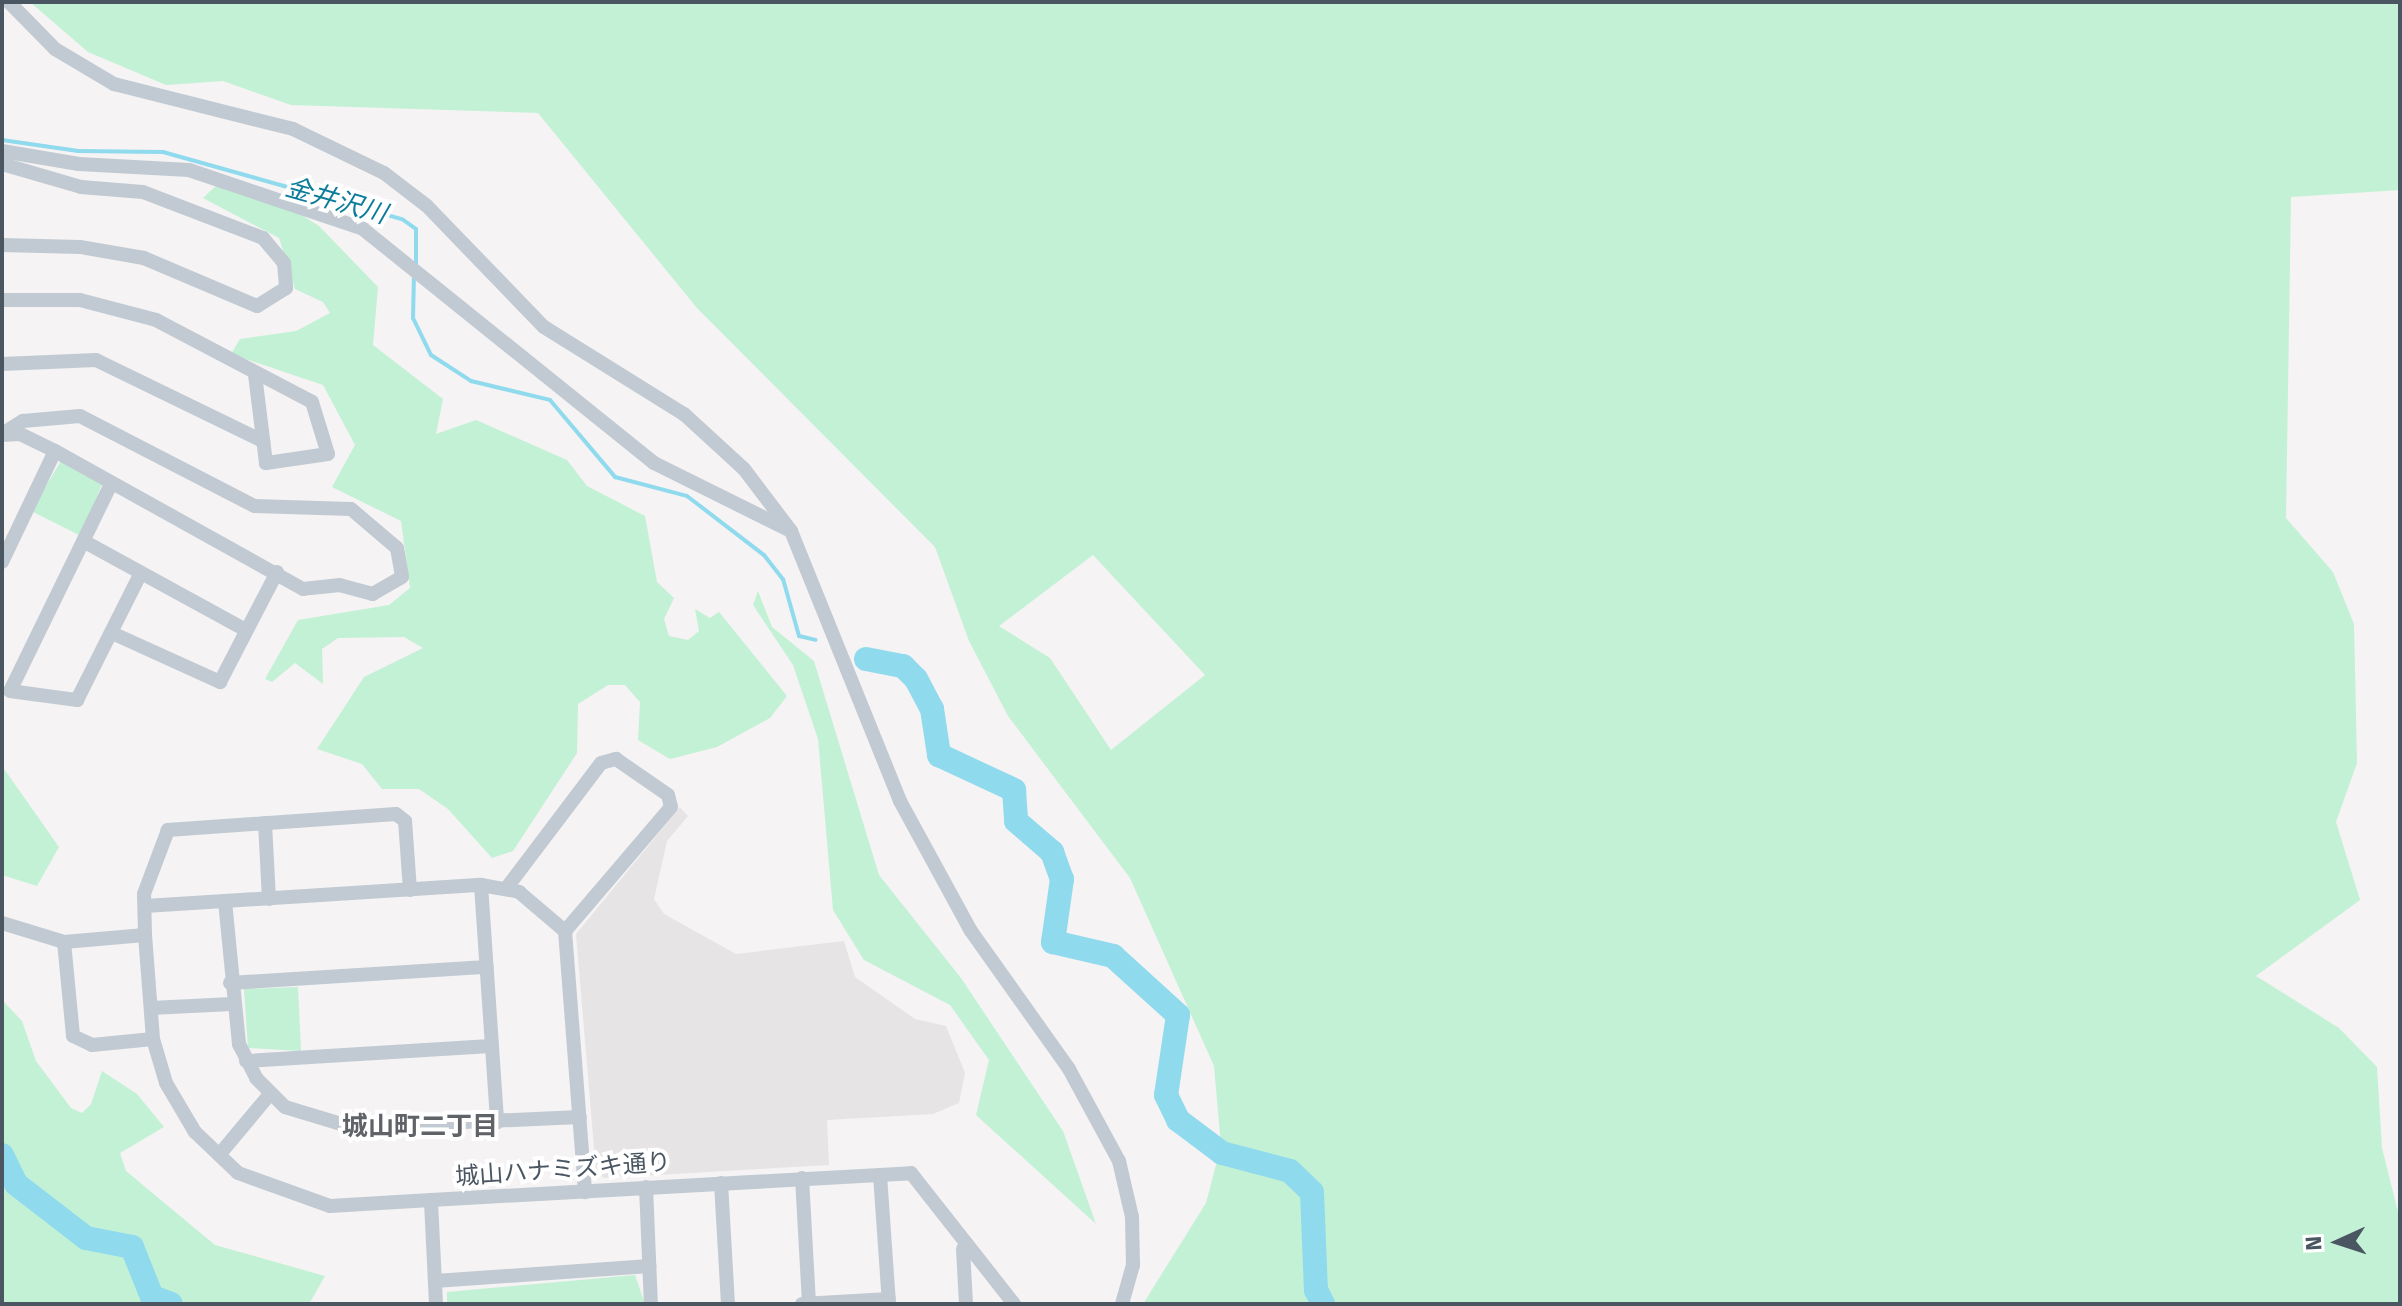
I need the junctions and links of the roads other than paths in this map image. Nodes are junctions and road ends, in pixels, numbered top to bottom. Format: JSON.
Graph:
{"nodes":[{"id":1,"x":9,"y":2,"type":"edge"},
{"id":2,"x":2,"y":151,"type":"edge"},
{"id":3,"x":2,"y":164,"type":"edge"},
{"id":4,"x":2,"y":245,"type":"edge"},
{"id":5,"x":2,"y":300,"type":"edge"},
{"id":6,"x":2,"y":364,"type":"edge"},
{"id":7,"x":255,"y":375,"type":"junction"},
{"id":8,"x":2,"y":435,"type":"edge"},
{"id":9,"x":263,"y":441,"type":"junction"},
{"id":10,"x":55,"y":451,"type":"junction"},
{"id":11,"x":111,"y":484,"type":"junction"},
{"id":12,"x":791,"y":531,"type":"junction"},
{"id":13,"x":85,"y":542,"type":"junction"},
{"id":14,"x":2,"y":562,"type":"edge"},
{"id":15,"x":277,"y":572,"type":"junction"},
{"id":16,"x":141,"y":573,"type":"junction"},
{"id":17,"x":246,"y":630,"type":"junction"},
{"id":18,"x":112,"y":633,"type":"junction"},
{"id":19,"x":265,"y":823,"type":"junction"},
{"id":20,"x":481,"y":885,"type":"junction"},
{"id":21,"x":508,"y":886,"type":"junction"},
{"id":22,"x":410,"y":890,"type":"junction"},
{"id":23,"x":269,"y":899,"type":"junction"},
{"id":24,"x":225,"y":901,"type":"junction"},
{"id":25,"x":145,"y":906,"type":"junction"},
{"id":26,"x":2,"y":923,"type":"edge"},
{"id":27,"x":565,"y":931,"type":"junction"},
{"id":28,"x":145,"y":935,"type":"junction"},
{"id":29,"x":64,"y":942,"type":"junction"},
{"id":30,"x":487,"y":967,"type":"junction"},
{"id":31,"x":230,"y":983,"type":"junction"},
{"id":32,"x":232,"y":1004,"type":"junction"},
{"id":33,"x":151,"y":1008,"type":"junction"},
{"id":34,"x":153,"y":1039,"type":"junction"},
{"id":35,"x":491,"y":1046,"type":"junction"},
{"id":36,"x":246,"y":1061,"type":"junction"},
{"id":37,"x":270,"y":1094,"type":"junction"},
{"id":38,"x":580,"y":1117,"type":"junction"},
{"id":39,"x":497,"y":1122,"type":"junction"},
{"id":40,"x":219,"y":1155,"type":"junction"},
{"id":41,"x":880,"y":1175,"type":"junction"},
{"id":42,"x":802,"y":1178,"type":"junction"},
{"id":43,"x":721,"y":1183,"type":"junction"},
{"id":44,"x":646,"y":1187,"type":"junction"},
{"id":45,"x":585,"y":1192,"type":"junction"},
{"id":46,"x":431,"y":1200,"type":"junction"},
{"id":47,"x":963,"y":1247,"type":"junction"},
{"id":48,"x":649,"y":1266,"type":"junction"},
{"id":49,"x":435,"y":1281,"type":"junction"},
{"id":50,"x":889,"y":1301,"type":"edge"},
{"id":51,"x":436,"y":1304,"type":"edge"},
{"id":52,"x":651,"y":1304,"type":"edge"},
{"id":53,"x":728,"y":1304,"type":"edge"},
{"id":54,"x":802,"y":1304,"type":"edge"},
{"id":55,"x":809,"y":1304,"type":"edge"},
{"id":56,"x":966,"y":1304,"type":"edge"},
{"id":57,"x":1014,"y":1304,"type":"edge"},
{"id":58,"x":1122,"y":1304,"type":"edge"}],
"edges":[{"from":1,"to":12,"type":"street"},
{"from":2,"to":12,"type":"street"},
{"from":3,"to":4,"type":"street"},
{"from":5,"to":7,"type":"street"},
{"from":6,"to":9,"type":"street"},
{"from":7,"to":9,"type":"street"},
{"from":7,"to":9,"type":"street"},
{"from":8,"to":10,"type":"street"},
{"from":8,"to":15,"type":"street"},
{"from":10,"to":11,"type":"street"},
{"from":10,"to":14,"type":"street"},
{"from":11,"to":13,"type":"street"},
{"from":11,"to":15,"type":"street"},
{"from":12,"to":58,"type":"street"},
{"from":13,"to":16,"type":"street"},
{"from":13,"to":18,"type":"street"},
{"from":15,"to":17,"type":"street"},
{"from":16,"to":17,"type":"street"},
{"from":16,"to":18,"type":"street"},
{"from":17,"to":18,"type":"street"},
{"from":19,"to":22,"type":"street"},
{"from":19,"to":23,"type":"street"},
{"from":19,"to":25,"type":"street"},
{"from":20,"to":21,"type":"street"},
{"from":20,"to":22,"type":"street"},
{"from":20,"to":30,"type":"street"},
{"from":21,"to":27,"type":"street"},
{"from":21,"to":27,"type":"street"},
{"from":22,"to":23,"type":"street"},
{"from":23,"to":24,"type":"street"},
{"from":24,"to":25,"type":"street"},
{"from":24,"to":31,"type":"street"},
{"from":25,"to":28,"type":"street"},
{"from":26,"to":29,"type":"street"},
{"from":27,"to":38,"type":"street"},
{"from":28,"to":29,"type":"street"},
{"from":28,"to":33,"type":"street"},
{"from":29,"to":34,"type":"street"},
{"from":30,"to":31,"type":"street"},
{"from":30,"to":35,"type":"street"},
{"from":31,"to":32,"type":"street"},
{"from":32,"to":33,"type":"street"},
{"from":32,"to":36,"type":"street"},
{"from":33,"to":34,"type":"street"},
{"from":34,"to":40,"type":"street"},
{"from":35,"to":36,"type":"street"},
{"from":35,"to":39,"type":"street"},
{"from":36,"to":37,"type":"street"},
{"from":37,"to":39,"type":"street"},
{"from":37,"to":40,"type":"street"},
{"from":38,"to":39,"type":"street"},
{"from":38,"to":45,"type":"street"},
{"from":40,"to":46,"type":"street"},
{"from":41,"to":42,"type":"street","name":"城山ハナミズキ通り"},
{"from":41,"to":47,"type":"street","name":"城山ハナミズキ通り"},
{"from":41,"to":50,"type":"street"},
{"from":42,"to":43,"type":"street","name":"城山ハナミズキ通り"},
{"from":42,"to":55,"type":"street"},
{"from":43,"to":44,"type":"street","name":"城山ハナミズキ通り"},
{"from":43,"to":53,"type":"street"},
{"from":44,"to":45,"type":"street","name":"城山ハナミズキ通り"},
{"from":44,"to":48,"type":"street"},
{"from":45,"to":46,"type":"street","name":"城山ハナミズキ通り"},
{"from":46,"to":49,"type":"street","name":"城山ハナミズキ通り"},
{"from":47,"to":56,"type":"street"},
{"from":47,"to":57,"type":"street"},
{"from":48,"to":49,"type":"street"},
{"from":48,"to":52,"type":"street"},
{"from":49,"to":51,"type":"street","name":"城山ハナミズキ通り"},
{"from":50,"to":55,"type":"street"},
{"from":54,"to":55,"type":"street"}]}
